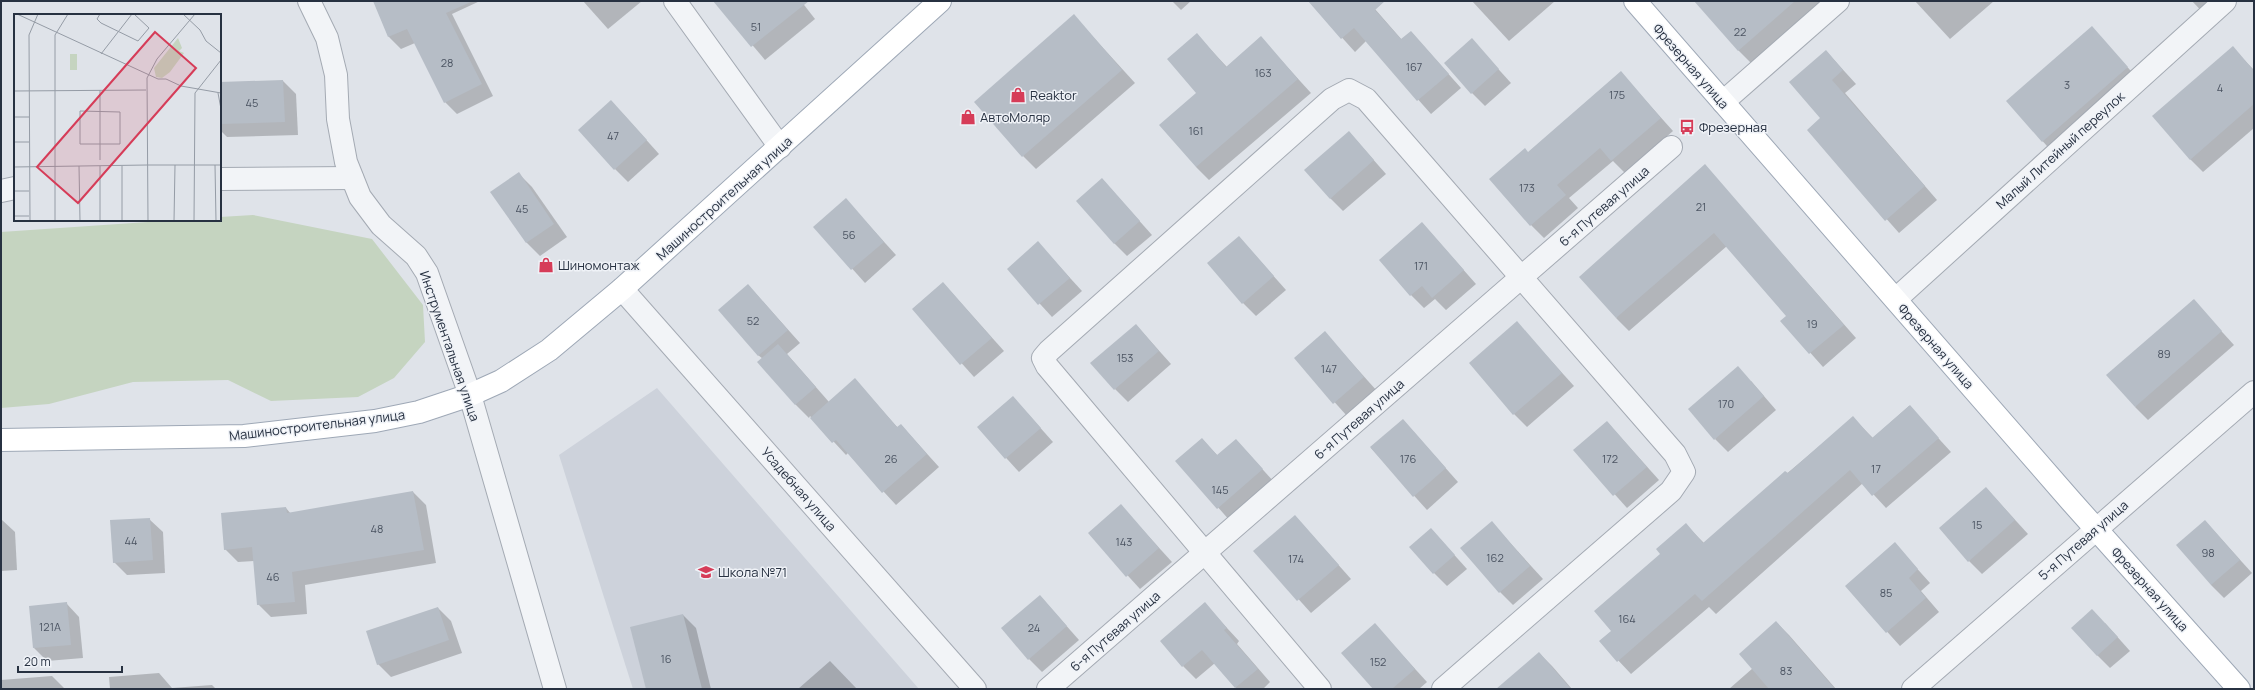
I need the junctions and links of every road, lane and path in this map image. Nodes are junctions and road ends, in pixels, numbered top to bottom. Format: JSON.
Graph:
{"nodes":[{"id":1,"x":309,"y":1,"type":"edge"},
{"id":2,"x":675,"y":1,"type":"edge"},
{"id":3,"x":940,"y":1,"type":"edge"},
{"id":4,"x":1634,"y":1,"type":"edge"},
{"id":5,"x":1838,"y":1,"type":"edge"},
{"id":6,"x":2225,"y":1,"type":"edge"},
{"id":7,"x":1723,"y":102,"type":"junction"},
{"id":8,"x":780,"y":147,"type":"junction"},
{"id":9,"x":1671,"y":147,"type":"dead end"},
{"id":10,"x":352,"y":178,"type":"junction"},
{"id":11,"x":221,"y":179,"type":"edge"},
{"id":12,"x":14,"y":188,"type":"edge"},
{"id":13,"x":1,"y":191,"type":"edge"},
{"id":14,"x":1522,"y":276,"type":"junction"},
{"id":15,"x":622,"y":289,"type":"junction"},
{"id":16,"x":1896,"y":299,"type":"junction"},
{"id":17,"x":2254,"y":392,"type":"edge"},
{"id":18,"x":470,"y":395,"type":"junction"},
{"id":19,"x":1,"y":440,"type":"edge"},
{"id":20,"x":2096,"y":528,"type":"junction"},
{"id":21,"x":1205,"y":554,"type":"junction"},
{"id":22,"x":555,"y":689,"type":"edge"},
{"id":23,"x":975,"y":689,"type":"edge"},
{"id":24,"x":1048,"y":689,"type":"edge"},
{"id":25,"x":1320,"y":689,"type":"edge"},
{"id":26,"x":1443,"y":689,"type":"edge"},
{"id":27,"x":1913,"y":689,"type":"edge"},
{"id":28,"x":2239,"y":689,"type":"edge"}],
"edges":[{"from":1,"to":10,"type":"street","name":"Инструментальная улица"},
{"from":2,"to":8,"type":"street"},
{"from":3,"to":8,"type":"main road","name":"Машиностроительная улица"},
{"from":4,"to":7,"type":"main road","name":"Фрезерная улица"},
{"from":5,"to":7,"type":"street"},
{"from":6,"to":16,"type":"street","name":"Малый Литейный переулок"},
{"from":7,"to":16,"type":"main road","name":"Фрезерная улица"},
{"from":8,"to":15,"type":"main road","name":"Машиностроительная улица"},
{"from":9,"to":14,"type":"street","name":"6-я Путевая улица"},
{"from":10,"to":11,"type":"street"},
{"from":10,"to":18,"type":"street","name":"Инструментальная улица"},
{"from":12,"to":13,"type":"street"},
{"from":14,"to":21,"type":"street","name":"6-я Путевая улица"},
{"from":14,"to":21,"type":"street"},
{"from":14,"to":26,"type":"street"},
{"from":15,"to":18,"type":"main road","name":"Машиностроительная улица"},
{"from":15,"to":23,"type":"street","name":"Усадебная улица"},
{"from":16,"to":20,"type":"main road","name":"Фрезерная улица"},
{"from":17,"to":20,"type":"street","name":"5-я Путевая улица"},
{"from":18,"to":19,"type":"main road","name":"Машиностроительная улица"},
{"from":18,"to":22,"type":"street","name":"Инструментальная улица"},
{"from":20,"to":27,"type":"street","name":"5-я Путевая улица"},
{"from":20,"to":28,"type":"main road","name":"Фрезерная улица"},
{"from":21,"to":24,"type":"street","name":"6-я Путевая улица"},
{"from":21,"to":25,"type":"street"}]}
